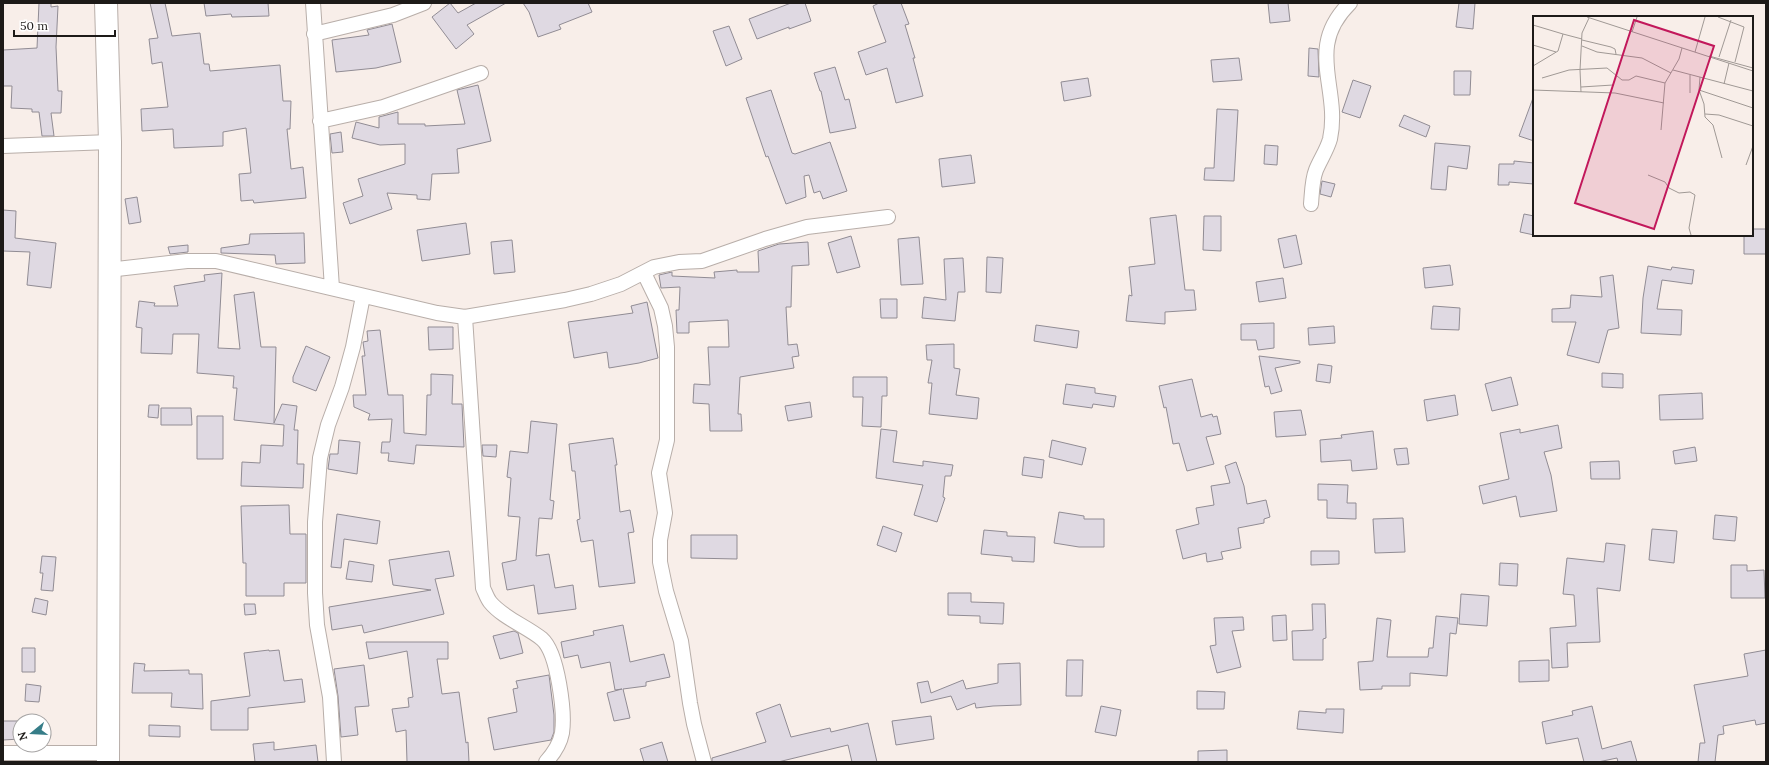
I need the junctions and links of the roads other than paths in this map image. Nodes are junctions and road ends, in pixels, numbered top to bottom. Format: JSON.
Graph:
{"nodes":[{"id":1,"x":313,"y":3,"type":"edge"},
{"id":2,"x":424,"y":3,"type":"edge"},
{"id":3,"x":1350,"y":3,"type":"edge"},
{"id":4,"x":101,"y":7,"type":"edge"},
{"id":5,"x":314,"y":34,"type":"junction"},
{"id":6,"x":481,"y":73,"type":"dead end"},
{"id":7,"x":320,"y":122,"type":"junction"},
{"id":8,"x":110,"y":142,"type":"junction"},
{"id":9,"x":3,"y":146,"type":"edge"},
{"id":10,"x":1311,"y":204,"type":"dead end"},
{"id":11,"x":888,"y":217,"type":"dead end"},
{"id":12,"x":108,"y":270,"type":"junction"},
{"id":13,"x":644,"y":273,"type":"junction"},
{"id":14,"x":332,"y":288,"type":"junction"},
{"id":15,"x":363,"y":296,"type":"junction"},
{"id":16,"x":465,"y":317,"type":"junction"},
{"id":17,"x":3,"y":753,"type":"edge"},
{"id":18,"x":108,"y":758,"type":"edge"},
{"id":19,"x":334,"y":762,"type":"edge"},
{"id":20,"x":546,"y":762,"type":"edge"},
{"id":21,"x":704,"y":762,"type":"edge"}],
"edges":[{"from":1,"to":5,"type":"street"},
{"from":2,"to":5,"type":"street"},
{"from":3,"to":10,"type":"street"},
{"from":4,"to":8,"type":"main road"},
{"from":5,"to":7,"type":"street"},
{"from":6,"to":7,"type":"street"},
{"from":7,"to":14,"type":"street"},
{"from":8,"to":9,"type":"street"},
{"from":8,"to":12,"type":"main road"},
{"from":11,"to":13,"type":"street"},
{"from":12,"to":14,"type":"street"},
{"from":12,"to":18,"type":"main road"},
{"from":13,"to":16,"type":"street"},
{"from":13,"to":21,"type":"street"},
{"from":14,"to":15,"type":"street"},
{"from":15,"to":16,"type":"street"},
{"from":15,"to":19,"type":"street"},
{"from":16,"to":20,"type":"street"},
{"from":17,"to":18,"type":"street"}]}
